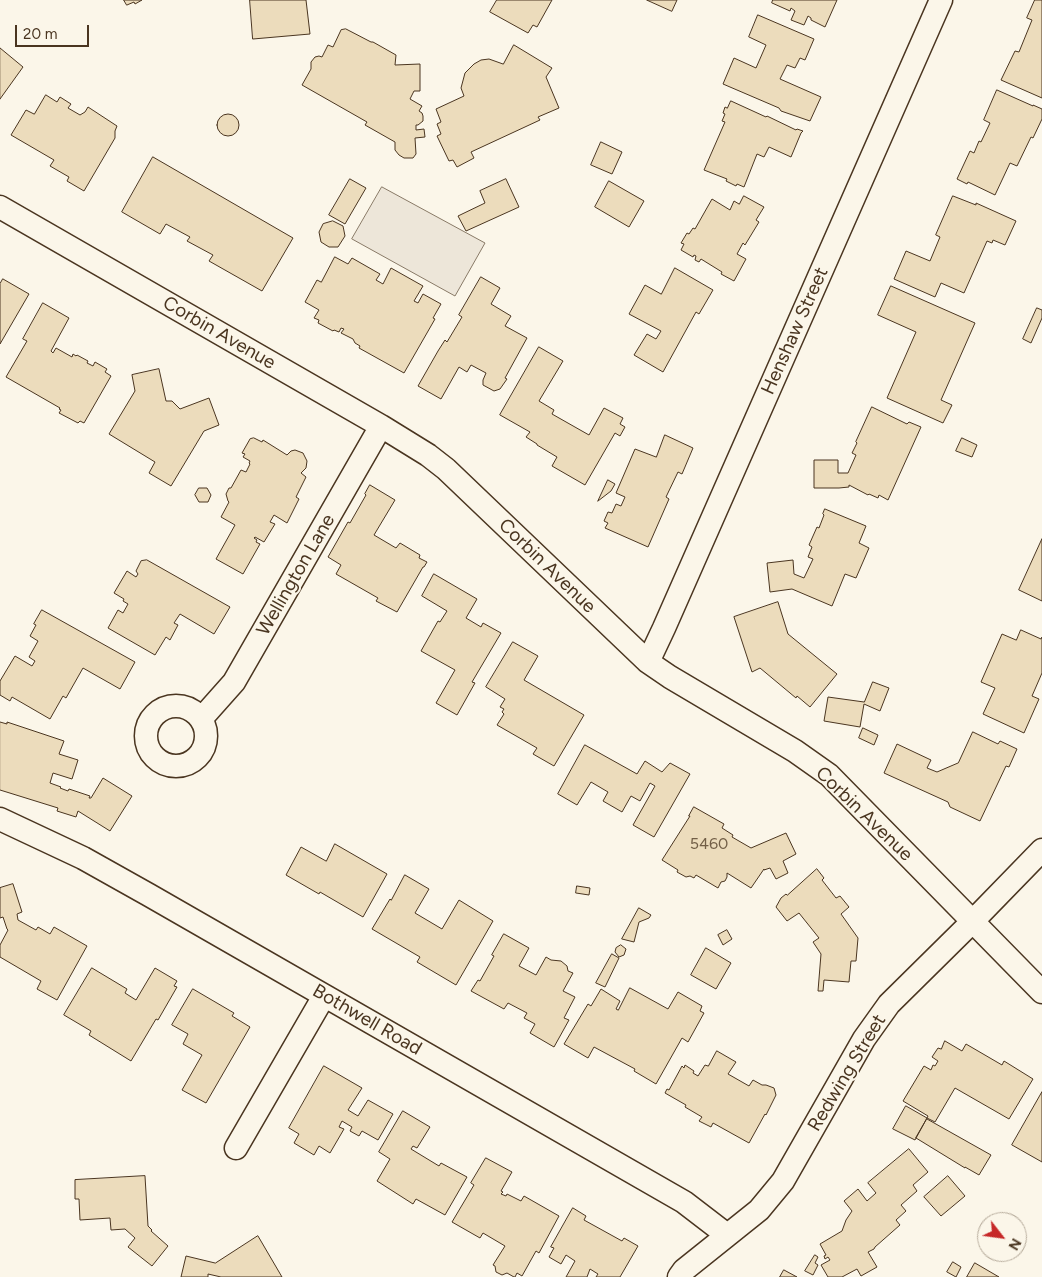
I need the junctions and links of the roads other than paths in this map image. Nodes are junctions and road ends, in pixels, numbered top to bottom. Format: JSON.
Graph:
{"nodes":[{"id":1,"x":941,"y":0,"type":"edge"},
{"id":2,"x":0,"y":207,"type":"edge"},
{"id":3,"x":382,"y":426,"type":"junction"},
{"id":4,"x":648,"y":662,"type":"junction"},
{"id":5,"x":202,"y":718,"type":"dead end"},
{"id":6,"x":0,"y":819,"type":"edge"},
{"id":7,"x":1042,"y":850,"type":"edge"},
{"id":8,"x":972,"y":922,"type":"junction"},
{"id":9,"x":1042,"y":992,"type":"edge"},
{"id":10,"x":324,"y":996,"type":"junction"},
{"id":11,"x":236,"y":1148,"type":"dead end"},
{"id":12,"x":727,"y":1235,"type":"junction"},
{"id":13,"x":679,"y":1277,"type":"edge"}],
"edges":[{"from":1,"to":4,"type":"street","name":"Henshaw Street"},
{"from":2,"to":3,"type":"street","name":"Corbin Avenue"},
{"from":3,"to":4,"type":"street","name":"Corbin Avenue"},
{"from":3,"to":5,"type":"street","name":"Wellington Lane"},
{"from":4,"to":8,"type":"street","name":"Corbin Avenue"},
{"from":6,"to":10,"type":"street","name":"Bothwell Road"},
{"from":7,"to":8,"type":"street","name":"Redwing Street"},
{"from":8,"to":9,"type":"street","name":"Corbin Avenue"},
{"from":8,"to":12,"type":"street","name":"Redwing Street"},
{"from":10,"to":11,"type":"street"},
{"from":10,"to":12,"type":"street","name":"Bothwell Road"},
{"from":12,"to":13,"type":"street","name":"Redwing Street"}]}
